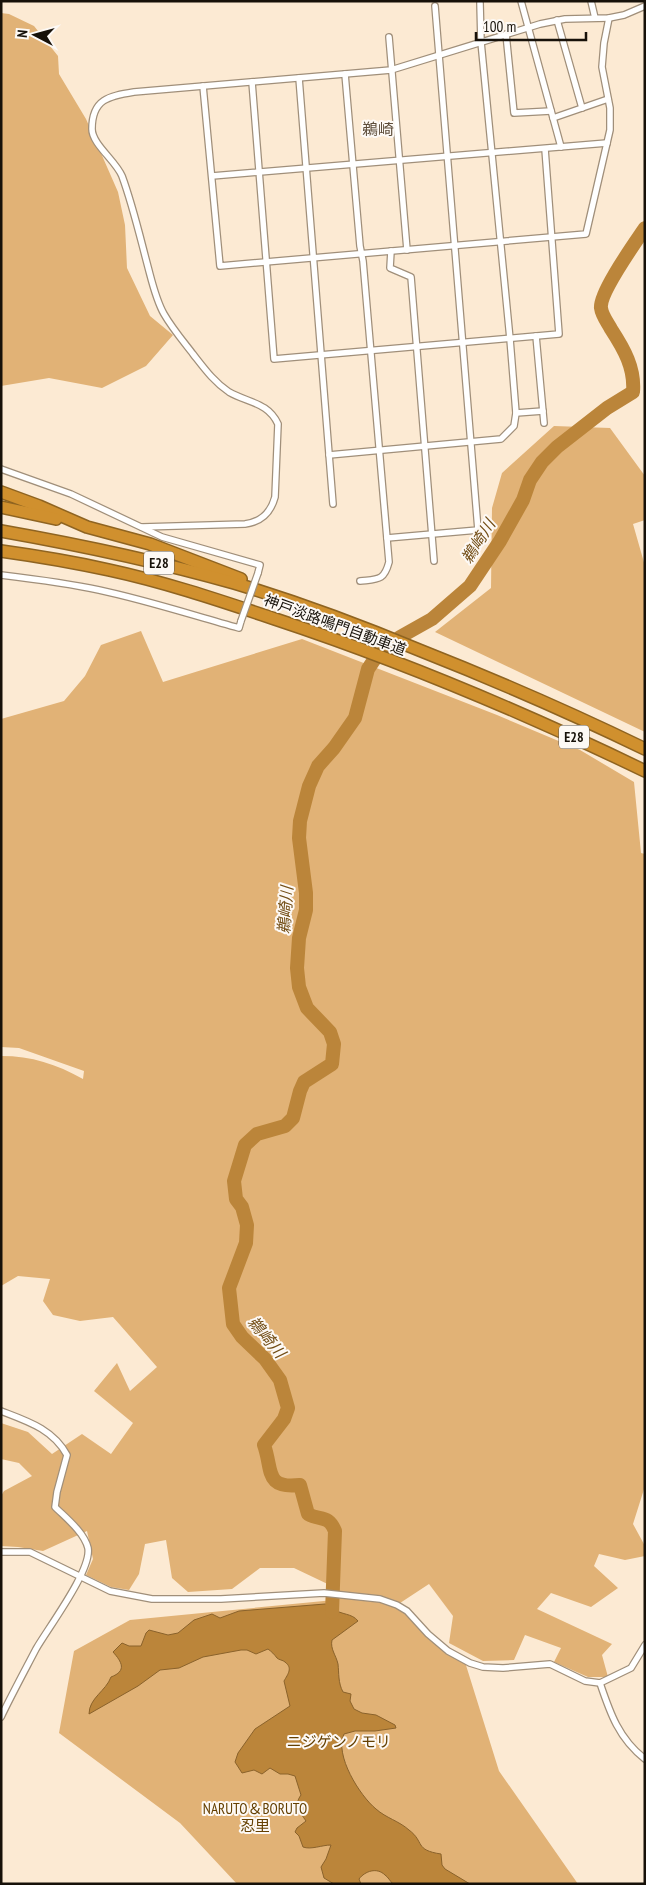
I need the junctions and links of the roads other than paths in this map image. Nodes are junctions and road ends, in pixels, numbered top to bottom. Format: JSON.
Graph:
{"nodes":[{"id":1,"x":521,"y":1,"type":"edge"},
{"id":2,"x":591,"y":1,"type":"edge"},
{"id":3,"x":480,"y":3,"type":"dead end"},
{"id":4,"x":435,"y":6,"type":"dead end"},
{"id":5,"x":645,"y":6,"type":"edge"},
{"id":6,"x":595,"y":18,"type":"junction"},
{"id":7,"x":609,"y":18,"type":"junction"},
{"id":8,"x":557,"y":20,"type":"junction"},
{"id":9,"x":528,"y":28,"type":"junction"},
{"id":10,"x":506,"y":34,"type":"junction"},
{"id":11,"x":389,"y":37,"type":"dead end"},
{"id":12,"x":481,"y":42,"type":"junction"},
{"id":13,"x":439,"y":56,"type":"junction"},
{"id":14,"x":392,"y":70,"type":"junction"},
{"id":15,"x":345,"y":74,"type":"junction"},
{"id":16,"x":299,"y":78,"type":"junction"},
{"id":17,"x":252,"y":82,"type":"junction"},
{"id":18,"x":203,"y":86,"type":"junction"},
{"id":19,"x":608,"y":99,"type":"junction"},
{"id":20,"x":582,"y":108,"type":"junction"},
{"id":21,"x":552,"y":114,"type":"junction"},
{"id":22,"x":607,"y":144,"type":"junction"},
{"id":23,"x":561,"y":147,"type":"junction"},
{"id":24,"x":545,"y":149,"type":"junction"},
{"id":25,"x":492,"y":153,"type":"junction"},
{"id":26,"x":447,"y":157,"type":"junction"},
{"id":27,"x":399,"y":160,"type":"junction"},
{"id":28,"x":353,"y":164,"type":"junction"},
{"id":29,"x":306,"y":168,"type":"junction"},
{"id":30,"x":259,"y":172,"type":"junction"},
{"id":31,"x":212,"y":176,"type":"junction"},
{"id":32,"x":552,"y":237,"type":"junction"},
{"id":33,"x":501,"y":242,"type":"junction"},
{"id":34,"x":455,"y":246,"type":"junction"},
{"id":35,"x":407,"y":250,"type":"junction"},
{"id":36,"x":391,"y":251,"type":"junction"},
{"id":37,"x":362,"y":254,"type":"junction"},
{"id":38,"x":313,"y":258,"type":"junction"},
{"id":39,"x":266,"y":262,"type":"junction"},
{"id":40,"x":536,"y":336,"type":"junction"},
{"id":41,"x":510,"y":339,"type":"junction"},
{"id":42,"x":463,"y":343,"type":"junction"},
{"id":43,"x":416,"y":347,"type":"junction"},
{"id":44,"x":371,"y":351,"type":"junction"},
{"id":45,"x":321,"y":355,"type":"junction"},
{"id":46,"x":543,"y":411,"type":"junction"},
{"id":47,"x":516,"y":413,"type":"junction"},
{"id":48,"x":544,"y":423,"type":"dead end"},
{"id":49,"x":471,"y":442,"type":"junction"},
{"id":50,"x":424,"y":446,"type":"junction"},
{"id":51,"x":379,"y":450,"type":"junction"},
{"id":52,"x":329,"y":455,"type":"junction"},
{"id":53,"x":1,"y":468,"type":"edge"},
{"id":54,"x":1,"y":492,"type":"edge"},
{"id":55,"x":333,"y":504,"type":"dead end"},
{"id":56,"x":1,"y":507,"type":"edge"},
{"id":57,"x":88,"y":527,"type":"junction"},
{"id":58,"x":142,"y":527,"type":"junction"},
{"id":59,"x":1,"y":531,"type":"edge"},
{"id":60,"x":432,"y":534,"type":"junction"},
{"id":61,"x":387,"y":538,"type":"junction"},
{"id":62,"x":1,"y":553,"type":"edge"},
{"id":63,"x":434,"y":561,"type":"dead end"},
{"id":64,"x":1,"y":575,"type":"edge"},
{"id":65,"x":360,"y":581,"type":"dead end"},
{"id":66,"x":282,"y":598,"type":"junction"},
{"id":67,"x":645,"y":749,"type":"edge"},
{"id":68,"x":645,"y":771,"type":"edge"},
{"id":69,"x":1,"y":1411,"type":"edge"},
{"id":70,"x":1,"y":1552,"type":"edge"},
{"id":71,"x":80,"y":1577,"type":"junction"},
{"id":72,"x":645,"y":1645,"type":"edge"},
{"id":73,"x":600,"y":1683,"type":"junction"},
{"id":74,"x":1,"y":1718,"type":"edge"},
{"id":75,"x":645,"y":1759,"type":"edge"}],
"edges":[{"from":1,"to":9,"type":"street"},
{"from":2,"to":6,"type":"street"},
{"from":3,"to":12,"type":"street"},
{"from":4,"to":13,"type":"street"},
{"from":5,"to":7,"type":"street"},
{"from":6,"to":7,"type":"street"},
{"from":6,"to":8,"type":"street"},
{"from":7,"to":19,"type":"street"},
{"from":8,"to":9,"type":"street"},
{"from":8,"to":20,"type":"street"},
{"from":9,"to":10,"type":"street"},
{"from":9,"to":21,"type":"street"},
{"from":10,"to":12,"type":"street"},
{"from":10,"to":21,"type":"street"},
{"from":11,"to":14,"type":"street"},
{"from":12,"to":13,"type":"street"},
{"from":12,"to":25,"type":"street"},
{"from":13,"to":14,"type":"street"},
{"from":13,"to":26,"type":"street"},
{"from":14,"to":15,"type":"street"},
{"from":14,"to":27,"type":"street"},
{"from":15,"to":16,"type":"street"},
{"from":15,"to":28,"type":"street"},
{"from":16,"to":17,"type":"street"},
{"from":16,"to":29,"type":"street"},
{"from":17,"to":18,"type":"street"},
{"from":17,"to":30,"type":"street"},
{"from":18,"to":31,"type":"street"},
{"from":18,"to":58,"type":"street"},
{"from":19,"to":20,"type":"street"},
{"from":19,"to":22,"type":"street"},
{"from":20,"to":21,"type":"street"},
{"from":21,"to":23,"type":"street"},
{"from":22,"to":23,"type":"street"},
{"from":22,"to":32,"type":"street"},
{"from":23,"to":24,"type":"street"},
{"from":24,"to":25,"type":"street"},
{"from":24,"to":32,"type":"street"},
{"from":25,"to":26,"type":"street"},
{"from":25,"to":33,"type":"street"},
{"from":26,"to":27,"type":"street"},
{"from":26,"to":34,"type":"street"},
{"from":27,"to":28,"type":"street"},
{"from":27,"to":35,"type":"street"},
{"from":28,"to":29,"type":"street"},
{"from":28,"to":37,"type":"street"},
{"from":29,"to":30,"type":"street"},
{"from":29,"to":38,"type":"street"},
{"from":30,"to":31,"type":"street"},
{"from":30,"to":39,"type":"street"},
{"from":31,"to":39,"type":"street"},
{"from":32,"to":33,"type":"street"},
{"from":32,"to":40,"type":"street"},
{"from":33,"to":34,"type":"street"},
{"from":33,"to":41,"type":"street"},
{"from":34,"to":35,"type":"street"},
{"from":34,"to":42,"type":"street"},
{"from":35,"to":36,"type":"street"},
{"from":36,"to":37,"type":"street"},
{"from":36,"to":43,"type":"street"},
{"from":37,"to":38,"type":"street"},
{"from":37,"to":44,"type":"street"},
{"from":38,"to":39,"type":"street"},
{"from":38,"to":45,"type":"street"},
{"from":39,"to":45,"type":"street"},
{"from":40,"to":41,"type":"street"},
{"from":40,"to":46,"type":"street"},
{"from":41,"to":42,"type":"street"},
{"from":41,"to":47,"type":"street"},
{"from":42,"to":43,"type":"street"},
{"from":42,"to":49,"type":"street"},
{"from":43,"to":44,"type":"street"},
{"from":43,"to":50,"type":"street"},
{"from":44,"to":45,"type":"street"},
{"from":44,"to":51,"type":"street"},
{"from":45,"to":52,"type":"street"},
{"from":46,"to":47,"type":"street"},
{"from":46,"to":48,"type":"street"},
{"from":47,"to":49,"type":"street"},
{"from":49,"to":50,"type":"street"},
{"from":49,"to":60,"type":"street"},
{"from":50,"to":51,"type":"street"},
{"from":50,"to":60,"type":"street"},
{"from":51,"to":52,"type":"street"},
{"from":51,"to":61,"type":"street"},
{"from":52,"to":55,"type":"street"},
{"from":53,"to":58,"type":"street"},
{"from":54,"to":57,"type":"highway"},
{"from":56,"to":57,"type":"highway"},
{"from":57,"to":66,"type":"highway"},
{"from":58,"to":64,"type":"street","bridge":true},
{"from":59,"to":66,"type":"highway","name":"神戸淡路鳴門自動車道","number":"E28"},
{"from":60,"to":61,"type":"street"},
{"from":60,"to":63,"type":"street"},
{"from":61,"to":65,"type":"street"},
{"from":62,"to":68,"type":"highway","name":"神戸淡路鳴門自動車道","number":"E28"},
{"from":66,"to":67,"type":"highway","name":"神戸淡路鳴門自動車道","number":"E28"},
{"from":69,"to":71,"type":"street"},
{"from":70,"to":71,"type":"street"},
{"from":71,"to":73,"type":"street"},
{"from":71,"to":74,"type":"street"},
{"from":72,"to":73,"type":"street"},
{"from":73,"to":75,"type":"street"}]}
